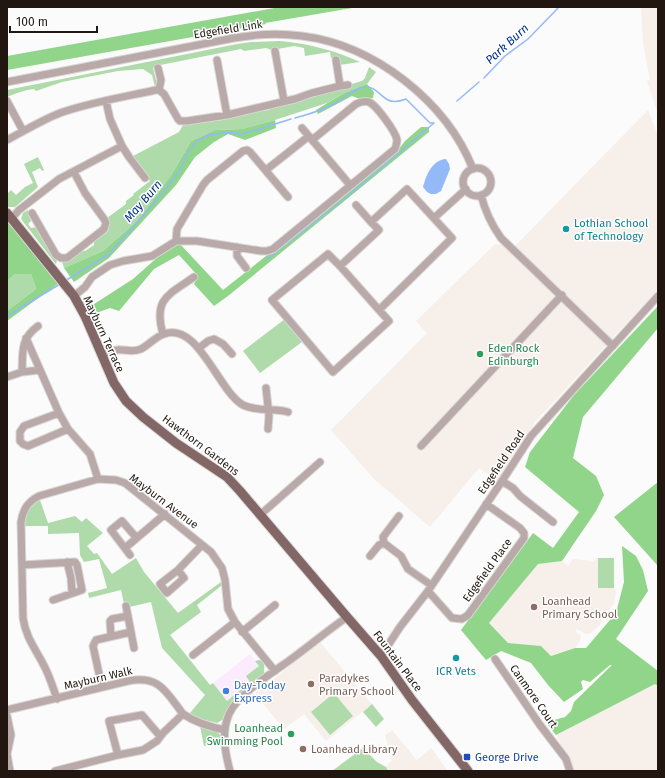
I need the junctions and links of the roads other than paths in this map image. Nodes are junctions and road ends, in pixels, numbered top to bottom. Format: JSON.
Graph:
{"nodes":[{"id":1,"x":275,"y":51,"type":"dead end"},
{"id":2,"x":217,"y":60,"type":"dead end"},
{"id":3,"x":336,"y":60,"type":"dead end"},
{"id":4,"x":158,"y":68,"type":"dead end"},
{"id":5,"x":7,"y":82,"type":"edge"},
{"id":6,"x":348,"y":85,"type":"dead end"},
{"id":7,"x":340,"y":86,"type":"junction"},
{"id":8,"x":159,"y":90,"type":"junction"},
{"id":9,"x":7,"y":101,"type":"edge"},
{"id":10,"x":106,"y":101,"type":"junction"},
{"id":11,"x":284,"y":101,"type":"junction"},
{"id":12,"x":227,"y":115,"type":"junction"},
{"id":13,"x":302,"y":128,"type":"dead end"},
{"id":14,"x":23,"y":131,"type":"junction"},
{"id":15,"x":310,"y":138,"type":"junction"},
{"id":16,"x":7,"y":140,"type":"edge"},
{"id":17,"x":122,"y":146,"type":"junction"},
{"id":18,"x":473,"y":169,"type":"junction"},
{"id":19,"x":266,"y":170,"type":"junction"},
{"id":20,"x":74,"y":172,"type":"junction"},
{"id":21,"x":146,"y":178,"type":"dead end"},
{"id":22,"x":350,"y":185,"type":"junction"},
{"id":23,"x":466,"y":189,"type":"junction"},
{"id":24,"x":481,"y":195,"type":"junction"},
{"id":25,"x":288,"y":197,"type":"dead end"},
{"id":26,"x":356,"y":205,"type":"dead end"},
{"id":27,"x":426,"y":209,"type":"junction"},
{"id":28,"x":443,"y":210,"type":"junction"},
{"id":29,"x":32,"y":213,"type":"dead end"},
{"id":30,"x":9,"y":216,"type":"edge"},
{"id":31,"x":434,"y":218,"type":"junction"},
{"id":32,"x":371,"y":222,"type":"junction"},
{"id":33,"x":176,"y":241,"type":"junction"},
{"id":34,"x":237,"y":247,"type":"junction"},
{"id":35,"x":340,"y":266,"type":"junction"},
{"id":36,"x":246,"y":268,"type":"dead end"},
{"id":37,"x":192,"y":281,"type":"dead end"},
{"id":38,"x":562,"y":295,"type":"junction"},
{"id":39,"x":74,"y":296,"type":"junction"},
{"id":40,"x":658,"y":296,"type":"edge"},
{"id":41,"x":379,"y":310,"type":"junction"},
{"id":42,"x":38,"y":326,"type":"dead end"},
{"id":43,"x":163,"y":334,"type":"junction"},
{"id":44,"x":26,"y":338,"type":"junction"},
{"id":45,"x":611,"y":343,"type":"junction"},
{"id":46,"x":199,"y":348,"type":"junction"},
{"id":47,"x":232,"y":354,"type":"dead end"},
{"id":48,"x":102,"y":355,"type":"junction"},
{"id":49,"x":40,"y":370,"type":"junction"},
{"id":50,"x":22,"y":372,"type":"junction"},
{"id":51,"x":7,"y":377,"type":"edge"},
{"id":52,"x":266,"y":388,"type":"dead end"},
{"id":53,"x":119,"y":391,"type":"joint"},
{"id":54,"x":269,"y":409,"type":"junction"},
{"id":55,"x":288,"y":412,"type":"dead end"},
{"id":56,"x":60,"y":413,"type":"junction"},
{"id":57,"x":268,"y":428,"type":"dead end"},
{"id":58,"x":68,"y":429,"type":"junction"},
{"id":59,"x":421,"y":446,"type":"dead end"},
{"id":60,"x":320,"y":462,"type":"dead end"},
{"id":61,"x":98,"y":479,"type":"junction"},
{"id":62,"x":502,"y":481,"type":"junction"},
{"id":63,"x":486,"y":504,"type":"junction"},
{"id":64,"x":165,"y":514,"type":"junction"},
{"id":65,"x":260,"y":515,"type":"junction"},
{"id":66,"x":399,"y":516,"type":"dead end"},
{"id":67,"x":550,"y":518,"type":"dead end"},
{"id":68,"x":138,"y":537,"type":"junction"},
{"id":69,"x":384,"y":542,"type":"junction"},
{"id":70,"x":202,"y":545,"type":"junction"},
{"id":71,"x":125,"y":548,"type":"junction"},
{"id":72,"x":130,"y":555,"type":"dead end"},
{"id":73,"x":370,"y":556,"type":"dead end"},
{"id":74,"x":22,"y":565,"type":"junction"},
{"id":75,"x":178,"y":570,"type":"dead end"},
{"id":76,"x":313,"y":576,"type":"joint"},
{"id":77,"x":429,"y":588,"type":"junction"},
{"id":78,"x":53,"y":600,"type":"dead end"},
{"id":79,"x":275,"y":605,"type":"dead end"},
{"id":80,"x":126,"y":606,"type":"dead end"},
{"id":81,"x":128,"y":616,"type":"junction"},
{"id":82,"x":347,"y":617,"type":"junction"},
{"id":83,"x":235,"y":622,"type":"junction"},
{"id":84,"x":131,"y":632,"type":"junction"},
{"id":85,"x":242,"y":632,"type":"junction"},
{"id":86,"x":111,"y":636,"type":"junction"},
{"id":87,"x":134,"y":648,"type":"dead end"},
{"id":88,"x":193,"y":655,"type":"dead end"},
{"id":89,"x":381,"y":656,"type":"junction"},
{"id":90,"x":495,"y":659,"type":"dead end"},
{"id":91,"x":275,"y":671,"type":"junction"},
{"id":92,"x":102,"y":687,"type":"junction"},
{"id":93,"x":57,"y":699,"type":"junction"},
{"id":94,"x":7,"y":710,"type":"edge"},
{"id":95,"x":183,"y":714,"type":"junction"},
{"id":96,"x":7,"y":716,"type":"edge"},
{"id":97,"x":225,"y":730,"type":"junction"},
{"id":98,"x":160,"y":736,"type":"junction"},
{"id":99,"x":118,"y":755,"type":"junction"},
{"id":100,"x":10,"y":771,"type":"edge"},
{"id":101,"x":55,"y":771,"type":"edge"},
{"id":102,"x":230,"y":771,"type":"edge"},
{"id":103,"x":468,"y":771,"type":"edge"},
{"id":104,"x":570,"y":771,"type":"edge"}],
"edges":[{"from":1,"to":11,"type":"street"},
{"from":2,"to":12,"type":"street"},
{"from":3,"to":7,"type":"street"},
{"from":4,"to":8,"type":"street"},
{"from":5,"to":18,"type":"street","name":"Edgefield Link"},
{"from":6,"to":7,"type":"street"},
{"from":7,"to":11,"type":"street"},
{"from":8,"to":10,"type":"street"},
{"from":8,"to":12,"type":"street"},
{"from":9,"to":14,"type":"street"},
{"from":10,"to":14,"type":"street"},
{"from":10,"to":17,"type":"street"},
{"from":11,"to":12,"type":"street"},
{"from":13,"to":15,"type":"street"},
{"from":14,"to":16,"type":"street"},
{"from":15,"to":19,"type":"street"},
{"from":15,"to":22,"type":"street"},
{"from":15,"to":22,"type":"street"},
{"from":17,"to":20,"type":"street"},
{"from":17,"to":21,"type":"street"},
{"from":18,"to":23,"type":"street"},
{"from":18,"to":24,"type":"street"},
{"from":19,"to":25,"type":"street"},
{"from":19,"to":33,"type":"street"},
{"from":20,"to":29,"type":"street"},
{"from":20,"to":30,"type":"street"},
{"from":22,"to":34,"type":"street"},
{"from":23,"to":24,"type":"street"},
{"from":23,"to":28,"type":"street"},
{"from":24,"to":38,"type":"street"},
{"from":26,"to":32,"type":"street"},
{"from":27,"to":28,"type":"street"},
{"from":27,"to":31,"type":"street"},
{"from":27,"to":32,"type":"street"},
{"from":28,"to":31,"type":"street"},
{"from":30,"to":39,"type":"main road","name":"Mayburn Terrace"},
{"from":31,"to":41,"type":"street"},
{"from":32,"to":35,"type":"street"},
{"from":33,"to":34,"type":"street"},
{"from":33,"to":39,"type":"street"},
{"from":34,"to":36,"type":"street"},
{"from":35,"to":41,"type":"street"},
{"from":35,"to":41,"type":"street"},
{"from":37,"to":43,"type":"street"},
{"from":38,"to":45,"type":"street"},
{"from":38,"to":59,"type":"street"},
{"from":39,"to":48,"type":"main road","name":"Mayburn Terrace"},
{"from":40,"to":45,"type":"street","name":"Edgefield Road"},
{"from":42,"to":44,"type":"street"},
{"from":43,"to":46,"type":"street"},
{"from":43,"to":48,"type":"street"},
{"from":44,"to":49,"type":"street"},
{"from":44,"to":50,"type":"street"},
{"from":45,"to":62,"type":"street","name":"Edgefield Road"},
{"from":46,"to":47,"type":"street"},
{"from":46,"to":54,"type":"street"},
{"from":48,"to":53,"type":"main road","name":"Mayburn Terrace"},
{"from":49,"to":50,"type":"street"},
{"from":49,"to":56,"type":"street"},
{"from":50,"to":51,"type":"street"},
{"from":52,"to":54,"type":"street"},
{"from":53,"to":65,"type":"main road","name":"Hawthorn Gardens"},
{"from":54,"to":55,"type":"street"},
{"from":54,"to":57,"type":"street"},
{"from":56,"to":58,"type":"street"},
{"from":56,"to":58,"type":"street"},
{"from":58,"to":61,"type":"street"},
{"from":60,"to":65,"type":"street"},
{"from":61,"to":64,"type":"street","name":"Mayburn Avenue"},
{"from":61,"to":74,"type":"street","name":"Mayburn Avenue"},
{"from":62,"to":63,"type":"street","name":"Edgefield Road"},
{"from":62,"to":67,"type":"street"},
{"from":63,"to":77,"type":"street","name":"Edgefield Road"},
{"from":63,"to":77,"type":"street","name":"Edgefield Place"},
{"from":64,"to":68,"type":"street"},
{"from":64,"to":70,"type":"street","name":"Mayburn Avenue"},
{"from":65,"to":76,"type":"main road","name":"Hawthorn Gardens"},
{"from":66,"to":69,"type":"street"},
{"from":68,"to":71,"type":"street"},
{"from":68,"to":71,"type":"street"},
{"from":69,"to":73,"type":"street"},
{"from":69,"to":77,"type":"street"},
{"from":70,"to":75,"type":"street"},
{"from":70,"to":83,"type":"street","name":"Mayburn Avenue"},
{"from":71,"to":72,"type":"street"},
{"from":74,"to":78,"type":"street"},
{"from":74,"to":93,"type":"street","name":"Mayburn Avenue"},
{"from":76,"to":82,"type":"main road","name":"Fountain Place"},
{"from":77,"to":89,"type":"street","name":"Edgefield Road"},
{"from":79,"to":85,"type":"street"},
{"from":80,"to":81,"type":"street"},
{"from":81,"to":84,"type":"street"},
{"from":81,"to":86,"type":"street"},
{"from":82,"to":89,"type":"main road","name":"Fountain Place"},
{"from":82,"to":91,"type":"street"},
{"from":83,"to":85,"type":"street","name":"Mayburn Avenue"},
{"from":83,"to":88,"type":"street"},
{"from":84,"to":86,"type":"street"},
{"from":84,"to":87,"type":"street"},
{"from":85,"to":91,"type":"street","name":"Mayburn Avenue"},
{"from":86,"to":92,"type":"street"},
{"from":89,"to":103,"type":"main road","name":"Fountain Place"},
{"from":90,"to":104,"type":"street","name":"Canmore Court"},
{"from":91,"to":97,"type":"street"},
{"from":92,"to":93,"type":"street","name":"Mayburn Walk"},
{"from":92,"to":95,"type":"street","name":"Mayburn Walk"},
{"from":93,"to":94,"type":"street","name":"Mayburn Walk"},
{"from":95,"to":97,"type":"street","name":"Mayburn Walk"},
{"from":95,"to":98,"type":"street"},
{"from":96,"to":100,"type":"street"},
{"from":97,"to":102,"type":"street"},
{"from":98,"to":99,"type":"street"},
{"from":98,"to":99,"type":"street"},
{"from":99,"to":101,"type":"street"}]}
